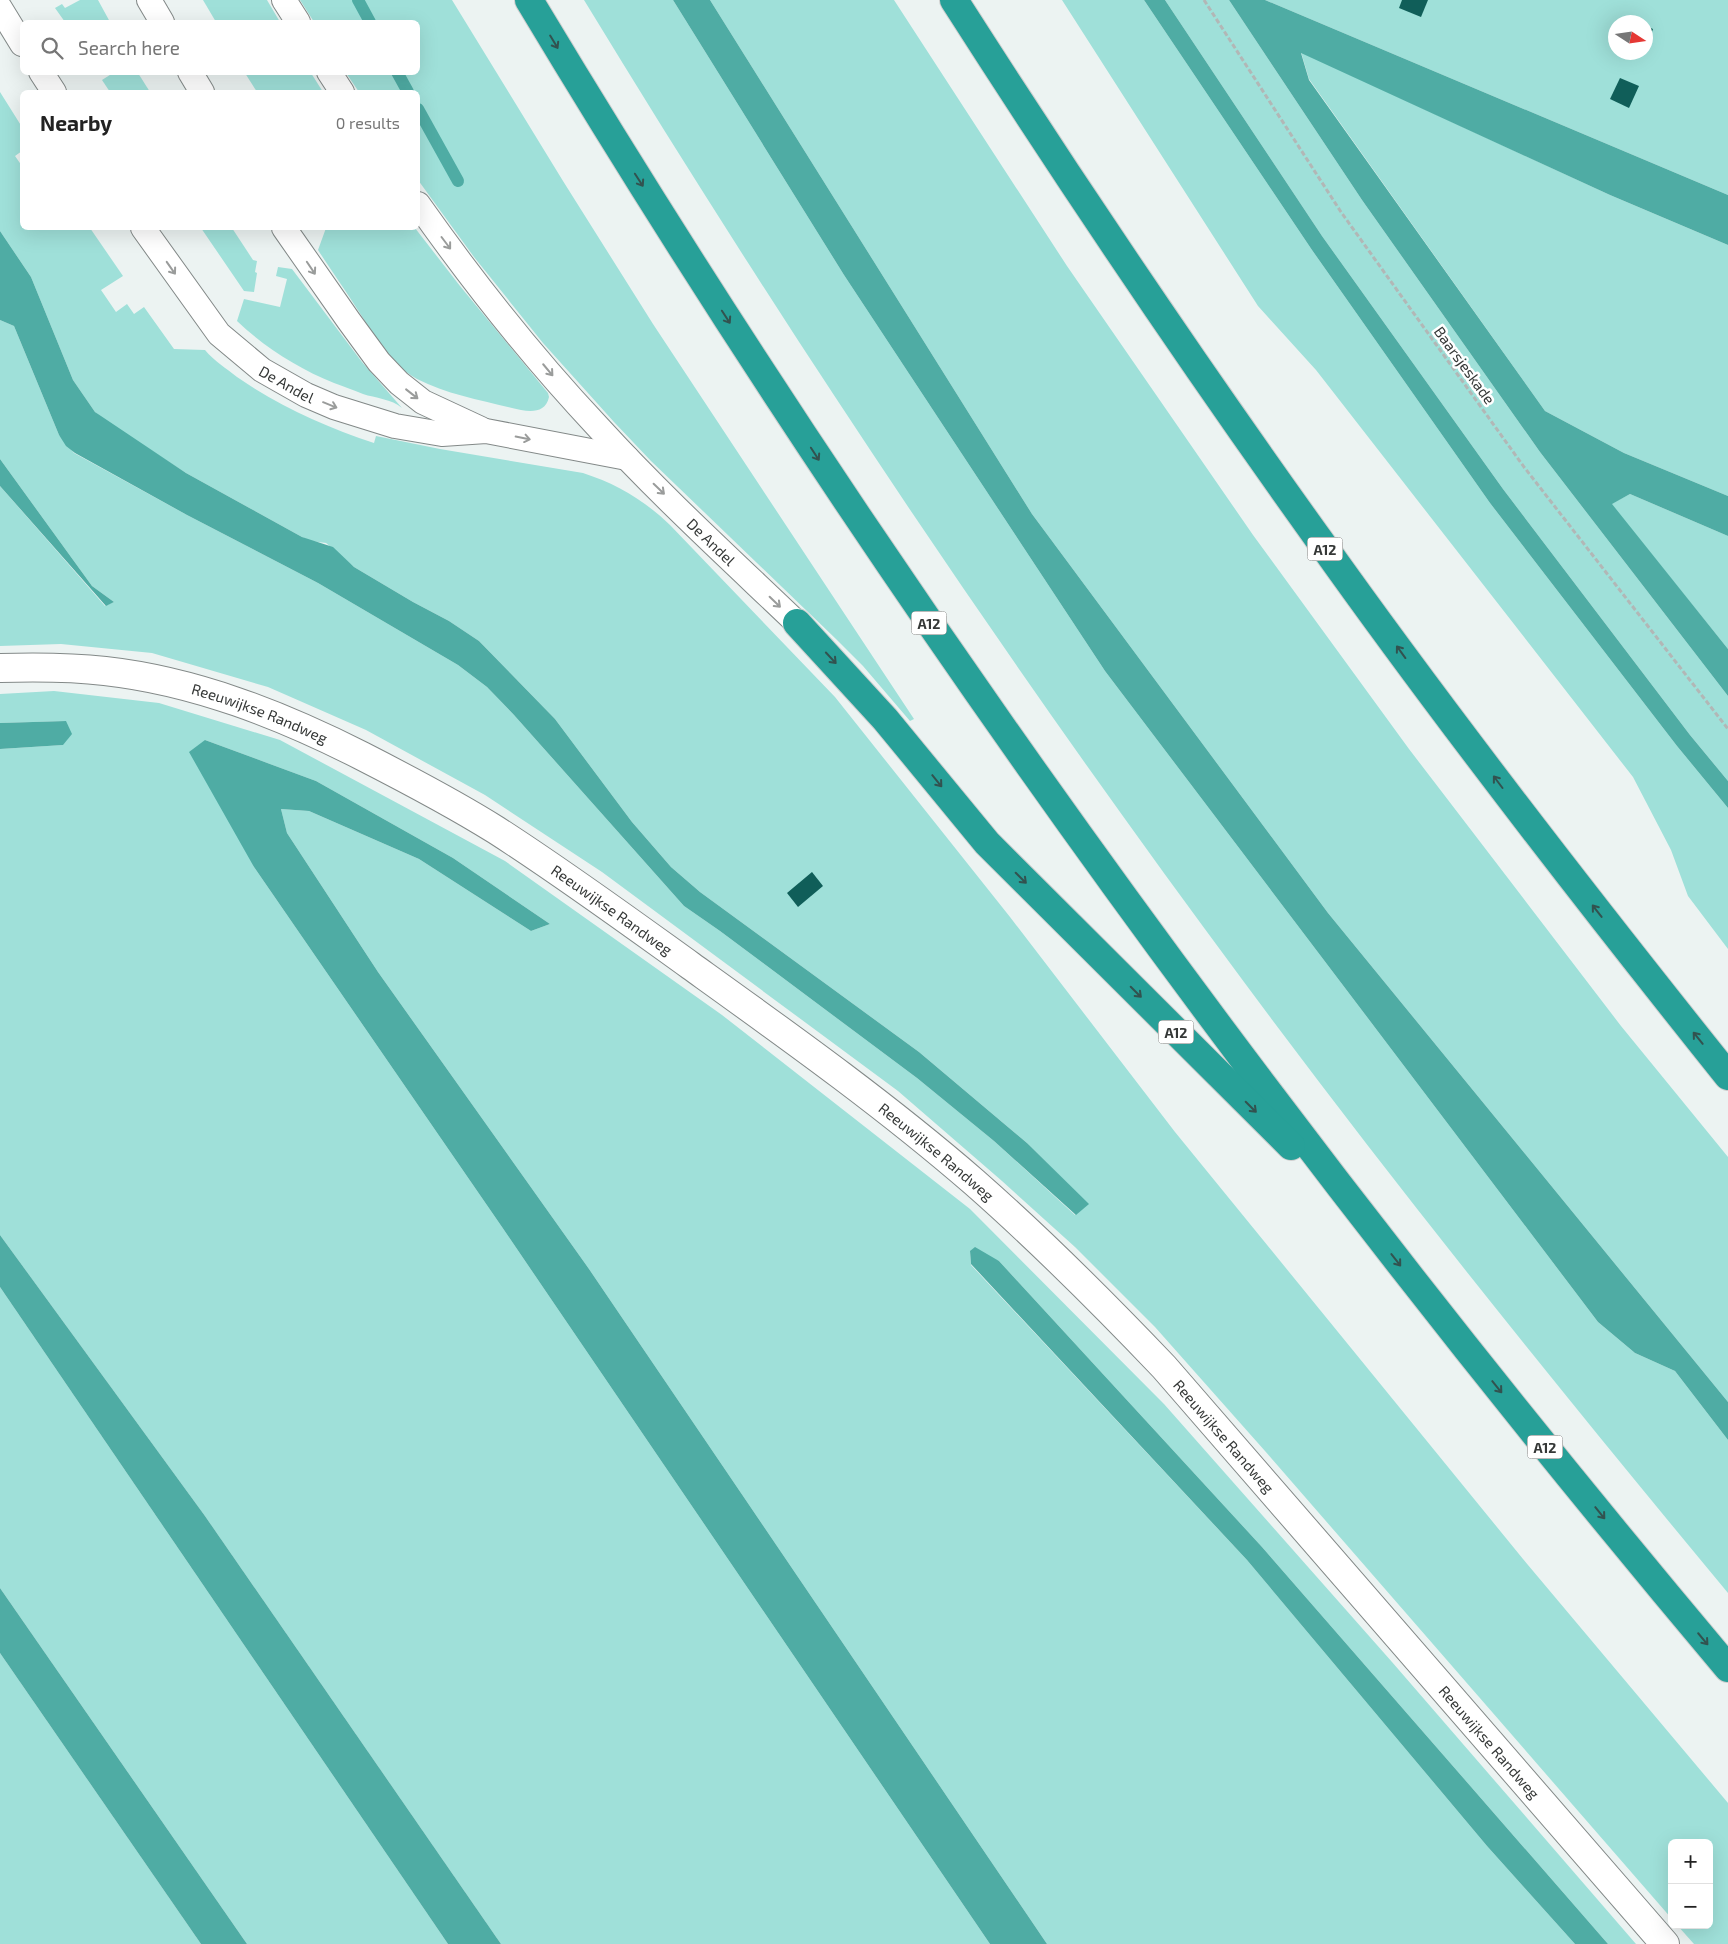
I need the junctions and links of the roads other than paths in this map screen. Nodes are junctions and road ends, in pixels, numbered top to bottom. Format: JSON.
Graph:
{"nodes":[{"id":1,"x":149,"y":0,"type":"edge"},
{"id":2,"x":284,"y":0,"type":"edge"},
{"id":3,"x":529,"y":0,"type":"edge"},
{"id":4,"x":954,"y":0,"type":"edge"},
{"id":5,"x":0,"y":8,"type":"edge"},
{"id":6,"x":161,"y":20,"type":"edge"},
{"id":7,"x":297,"y":20,"type":"edge"},
{"id":8,"x":20,"y":41,"type":"edge"},
{"id":9,"x":43,"y":75,"type":"edge"},
{"id":10,"x":192,"y":75,"type":"edge"},
{"id":11,"x":331,"y":75,"type":"edge"},
{"id":12,"x":53,"y":90,"type":"edge"},
{"id":13,"x":201,"y":90,"type":"edge"},
{"id":14,"x":341,"y":90,"type":"edge"},
{"id":15,"x":420,"y":207,"type":"edge"},
{"id":16,"x":144,"y":230,"type":"edge"},
{"id":17,"x":285,"y":230,"type":"edge"},
{"id":18,"x":492,"y":432,"type":"junction"},
{"id":19,"x":627,"y":458,"type":"junction"},
{"id":20,"x":797,"y":623,"type":"joint"},
{"id":21,"x":0,"y":668,"type":"edge"},
{"id":22,"x":1728,"y":1076,"type":"edge"},
{"id":23,"x":1366,"y":1222,"type":"junction"},
{"id":24,"x":1728,"y":1668,"type":"edge"},
{"id":25,"x":1665,"y":1944,"type":"edge"}],
"edges":[{"from":1,"to":6,"type":"lane"},
{"from":2,"to":7,"type":"lane"},
{"from":3,"to":23,"type":"highway","number":"A12","one_way":true},
{"from":22,"to":4,"type":"highway","number":"A12","one_way":true},
{"from":5,"to":8,"type":"lane"},
{"from":9,"to":12,"type":"lane"},
{"from":10,"to":13,"type":"lane"},
{"from":11,"to":14,"type":"lane"},
{"from":15,"to":19,"type":"lane","name":"De Andel","number":"A12","one_way":true},
{"from":16,"to":18,"type":"lane","name":"De Andel","one_way":true},
{"from":17,"to":18,"type":"lane","name":"De Andel","one_way":true},
{"from":18,"to":19,"type":"lane","name":"De Andel","one_way":true},
{"from":19,"to":20,"type":"lane","name":"De Andel","number":"A12","one_way":true},
{"from":20,"to":23,"type":"highway","number":"A12","one_way":true},
{"from":21,"to":25,"type":"main road","name":"Reeuwijkse Randweg"},
{"from":23,"to":24,"type":"highway","number":"A12","one_way":true}]}
